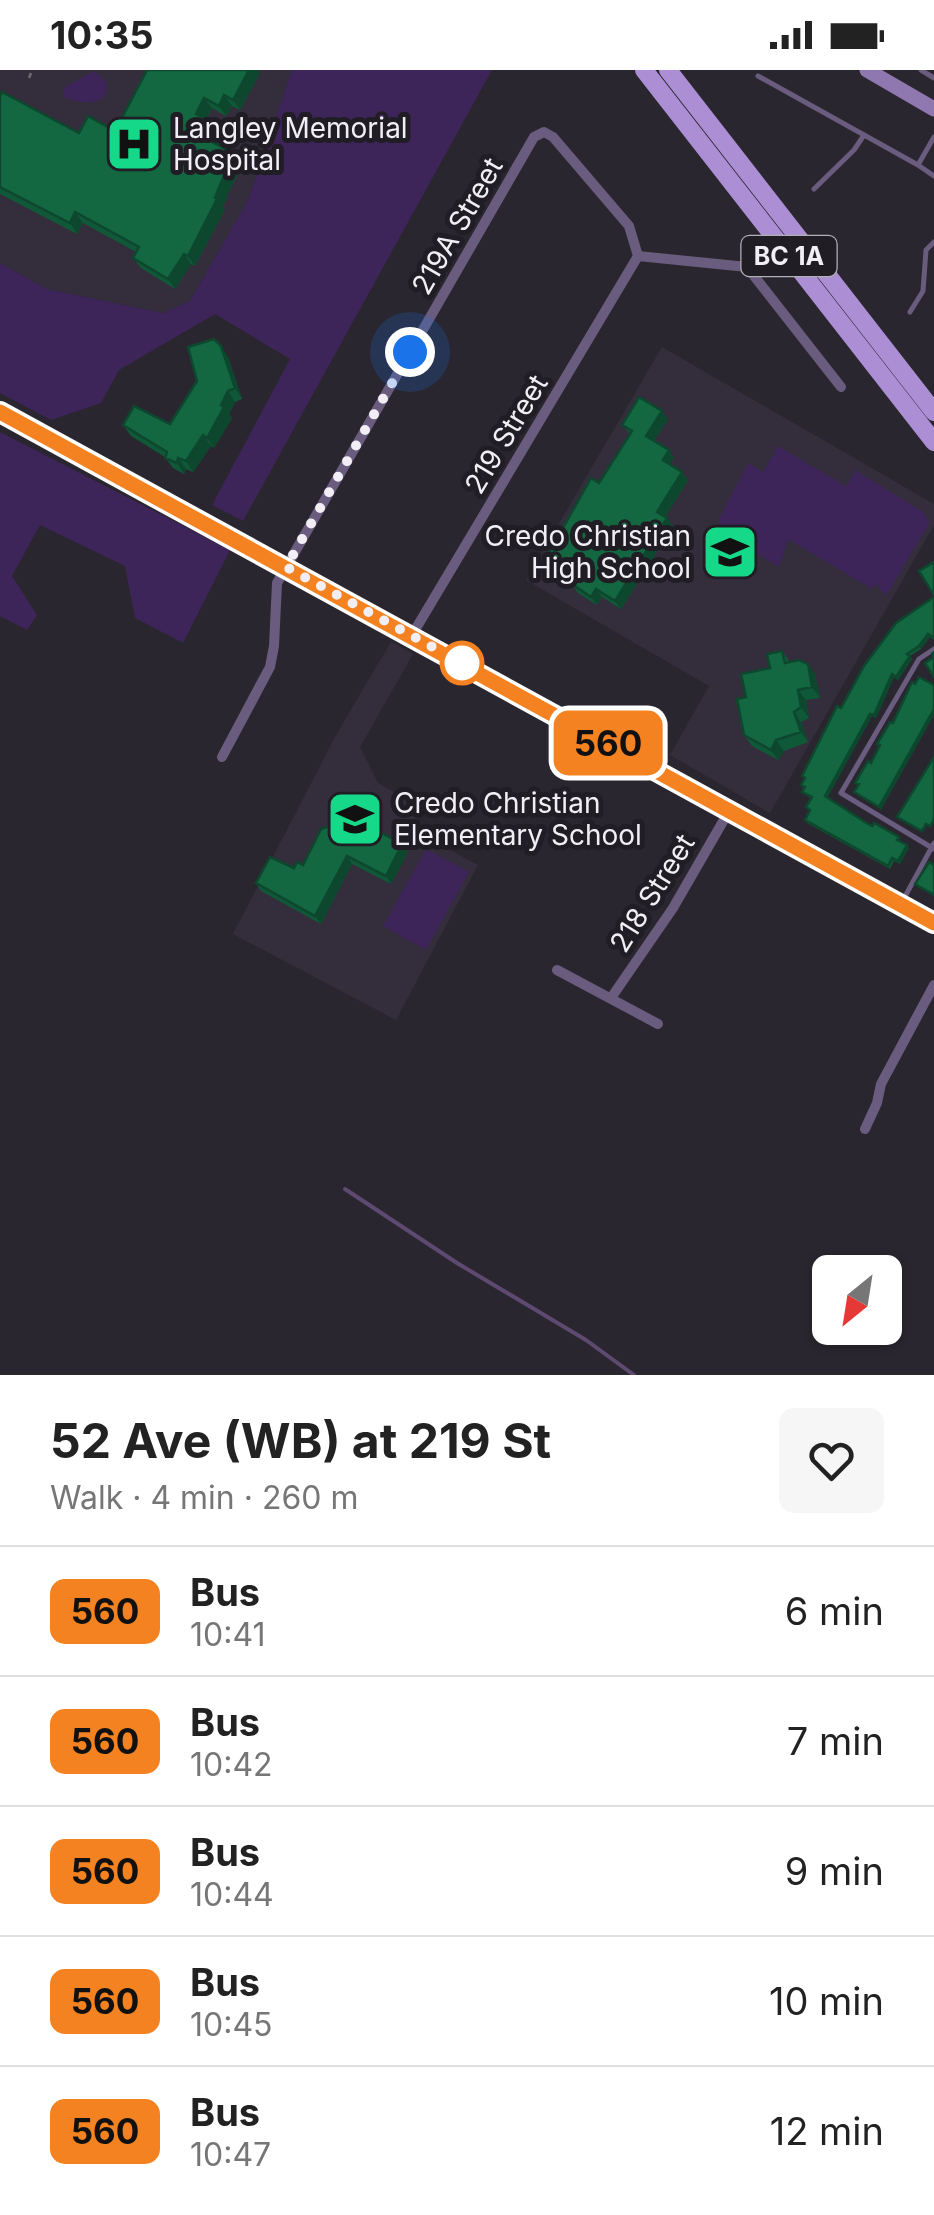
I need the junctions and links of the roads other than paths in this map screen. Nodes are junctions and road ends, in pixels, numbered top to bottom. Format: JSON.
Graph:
{"nodes":[{"id":1,"x":644,"y":70,"type":"edge"},
{"id":2,"x":668,"y":70,"type":"edge"},
{"id":3,"x":867,"y":70,"type":"edge"},
{"id":4,"x":921,"y":70,"type":"edge"},
{"id":5,"x":758,"y":76,"type":"dead end"},
{"id":6,"x":934,"y":78,"type":"edge"},
{"id":7,"x":934,"y":109,"type":"edge"},
{"id":8,"x":864,"y":135,"type":"junction"},
{"id":9,"x":934,"y":137,"type":"edge"},
{"id":10,"x":918,"y":165,"type":"junction"},
{"id":11,"x":934,"y":176,"type":"edge"},
{"id":12,"x":814,"y":189,"type":"dead end"},
{"id":13,"x":934,"y":242,"type":"edge"},
{"id":14,"x":638,"y":256,"type":"junction"},
{"id":15,"x":910,"y":312,"type":"dead end"},
{"id":16,"x":841,"y":388,"type":"dead end"},
{"id":17,"x":0,"y":412,"type":"edge"},
{"id":18,"x":934,"y":412,"type":"edge"},
{"id":19,"x":934,"y":442,"type":"edge"},
{"id":20,"x":286,"y":567,"type":"junction"},
{"id":21,"x":412,"y":635,"type":"junction"},
{"id":22,"x":934,"y":649,"type":"edge"},
{"id":23,"x":222,"y":756,"type":"dead end"},
{"id":24,"x":729,"y":811,"type":"junction"},
{"id":25,"x":933,"y":847,"type":"edge"},
{"id":26,"x":900,"y":905,"type":"junction"},
{"id":27,"x":934,"y":923,"type":"edge"},
{"id":28,"x":557,"y":970,"type":"dead end"},
{"id":29,"x":934,"y":985,"type":"edge"},
{"id":30,"x":611,"y":998,"type":"junction"},
{"id":31,"x":658,"y":1024,"type":"dead end"},
{"id":32,"x":865,"y":1129,"type":"dead end"}],
"edges":[{"from":1,"to":19,"type":"main road","number":"BC 1A"},
{"from":2,"to":18,"type":"main road","number":"BC 1A"},
{"from":3,"to":7,"type":"street"},
{"from":4,"to":6,"type":"lane"},
{"from":5,"to":8,"type":"lane"},
{"from":8,"to":10,"type":"lane"},
{"from":8,"to":12,"type":"lane"},
{"from":9,"to":10,"type":"lane"},
{"from":10,"to":11,"type":"lane"},
{"from":13,"to":15,"type":"lane"},
{"from":14,"to":16,"type":"street"},
{"from":14,"to":20,"type":"street","name":"219A Street"},
{"from":14,"to":21,"type":"street","name":"219 Street"},
{"from":17,"to":20,"type":"street"},
{"from":20,"to":21,"type":"street"},
{"from":20,"to":23,"type":"street","name":"219A Street"},
{"from":21,"to":24,"type":"street"},
{"from":22,"to":25,"type":"lane"},
{"from":24,"to":26,"type":"street"},
{"from":24,"to":30,"type":"street","name":"218 Street"},
{"from":25,"to":26,"type":"lane"},
{"from":26,"to":27,"type":"street"},
{"from":28,"to":30,"type":"street"},
{"from":29,"to":32,"type":"street"},
{"from":30,"to":31,"type":"street"}]}
